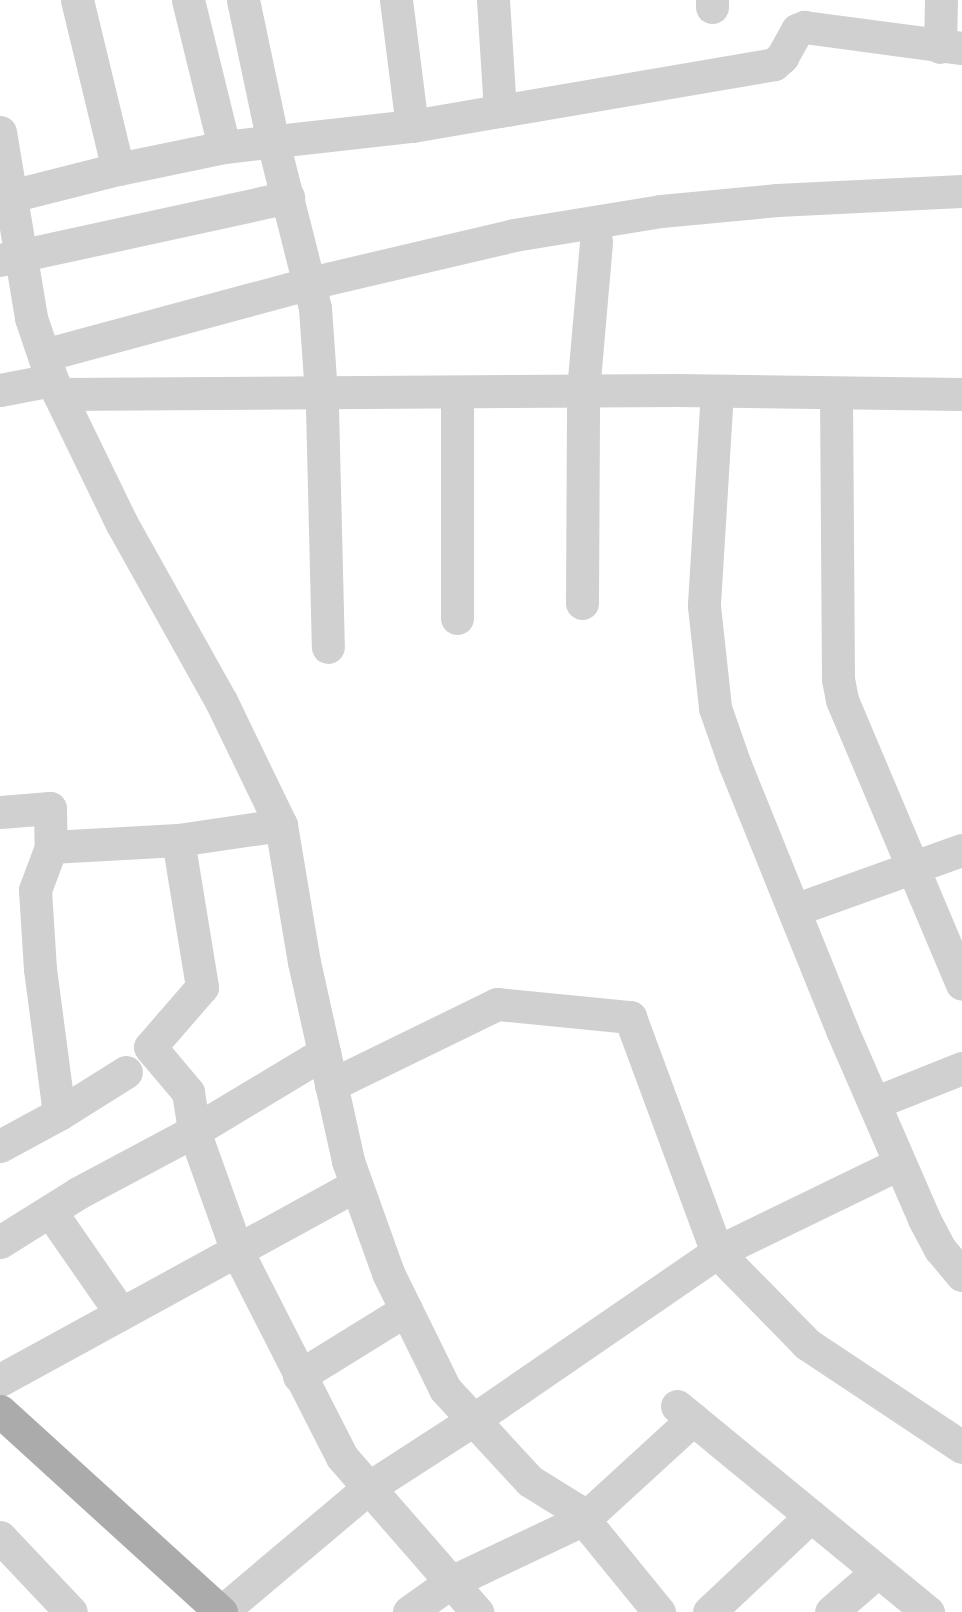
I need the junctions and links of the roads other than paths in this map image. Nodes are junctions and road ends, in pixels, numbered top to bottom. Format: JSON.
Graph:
{"nodes":[{"id":1,"x":77,"y":0,"type":"edge"},
{"id":2,"x":188,"y":0,"type":"edge"},
{"id":3,"x":243,"y":0,"type":"edge"},
{"id":4,"x":396,"y":0,"type":"edge"},
{"id":5,"x":493,"y":0,"type":"edge"},
{"id":6,"x":941,"y":0,"type":"edge"},
{"id":7,"x":951,"y":48,"type":"edge"},
{"id":8,"x":500,"y":111,"type":"junction"},
{"id":9,"x":412,"y":126,"type":"junction"},
{"id":10,"x":0,"y":132,"type":"edge"},
{"id":11,"x":273,"y":142,"type":"junction"},
{"id":12,"x":224,"y":147,"type":"junction"},
{"id":13,"x":118,"y":169,"type":"junction"},
{"id":14,"x":962,"y":191,"type":"edge"},
{"id":15,"x":11,"y":196,"type":"junction"},
{"id":16,"x":288,"y":197,"type":"junction"},
{"id":17,"x":596,"y":242,"type":"dead end"},
{"id":18,"x":10,"y":258,"type":"edge"},
{"id":19,"x":310,"y":283,"type":"junction"},
{"id":20,"x":52,"y":376,"type":"junction"},
{"id":21,"x":0,"y":390,"type":"edge"},
{"id":22,"x":583,"y":391,"type":"junction"},
{"id":23,"x":717,"y":391,"type":"junction"},
{"id":24,"x":457,"y":392,"type":"junction"},
{"id":25,"x":321,"y":393,"type":"junction"},
{"id":26,"x":836,"y":393,"type":"junction"},
{"id":27,"x":962,"y":394,"type":"edge"},
{"id":28,"x":582,"y":603,"type":"dead end"},
{"id":29,"x":457,"y":618,"type":"dead end"},
{"id":30,"x":328,"y":647,"type":"dead end"},
{"id":31,"x":0,"y":812,"type":"edge"},
{"id":32,"x":281,"y":825,"type":"junction"},
{"id":33,"x":178,"y":840,"type":"junction"},
{"id":34,"x":51,"y":847,"type":"junction"},
{"id":35,"x":962,"y":850,"type":"edge"},
{"id":36,"x":913,"y":868,"type":"junction"},
{"id":37,"x":794,"y":910,"type":"junction"},
{"id":38,"x":962,"y":984,"type":"edge"},
{"id":39,"x":962,"y":1068,"type":"edge"},
{"id":40,"x":328,"y":1069,"type":"junction"},
{"id":41,"x":126,"y":1072,"type":"dead end"},
{"id":42,"x":874,"y":1103,"type":"junction"},
{"id":43,"x":59,"y":1114,"type":"junction"},
{"id":44,"x":194,"y":1131,"type":"junction"},
{"id":45,"x":0,"y":1146,"type":"edge"},
{"id":46,"x":900,"y":1163,"type":"junction"},
{"id":47,"x":356,"y":1185,"type":"junction"},
{"id":48,"x":50,"y":1211,"type":"junction"},
{"id":49,"x":0,"y":1242,"type":"edge"},
{"id":50,"x":237,"y":1251,"type":"junction"},
{"id":51,"x":717,"y":1252,"type":"junction"},
{"id":52,"x":962,"y":1275,"type":"edge"},
{"id":53,"x":406,"y":1310,"type":"junction"},
{"id":54,"x":120,"y":1312,"type":"junction"},
{"id":55,"x":298,"y":1376,"type":"junction"},
{"id":56,"x":0,"y":1380,"type":"edge"},
{"id":57,"x":0,"y":1411,"type":"edge"},
{"id":58,"x":473,"y":1420,"type":"junction"},
{"id":59,"x":957,"y":1434,"type":"edge"},
{"id":60,"x":368,"y":1488,"type":"junction"},
{"id":61,"x":811,"y":1516,"type":"junction"},
{"id":62,"x":584,"y":1519,"type":"junction"},
{"id":63,"x":0,"y":1537,"type":"edge"},
{"id":64,"x":878,"y":1571,"type":"junction"},
{"id":65,"x":451,"y":1581,"type":"junction"},
{"id":66,"x":71,"y":1612,"type":"edge"},
{"id":67,"x":221,"y":1612,"type":"edge"},
{"id":68,"x":409,"y":1612,"type":"edge"},
{"id":69,"x":477,"y":1612,"type":"edge"},
{"id":70,"x":658,"y":1612,"type":"edge"},
{"id":71,"x":710,"y":1612,"type":"edge"},
{"id":72,"x":831,"y":1612,"type":"edge"},
{"id":73,"x":928,"y":1612,"type":"edge"}],
"edges":[{"from":1,"to":13,"type":"street"},
{"from":2,"to":12,"type":"street"},
{"from":3,"to":11,"type":"street"},
{"from":4,"to":9,"type":"street"},
{"from":5,"to":8,"type":"street"},
{"from":6,"to":7,"type":"street"},
{"from":7,"to":8,"type":"street"},
{"from":8,"to":9,"type":"street"},
{"from":9,"to":11,"type":"street"},
{"from":10,"to":15,"type":"street"},
{"from":11,"to":12,"type":"street"},
{"from":11,"to":16,"type":"street"},
{"from":12,"to":13,"type":"street"},
{"from":13,"to":15,"type":"street"},
{"from":14,"to":19,"type":"street"},
{"from":15,"to":18,"type":"street"},
{"from":16,"to":18,"type":"street"},
{"from":16,"to":19,"type":"street"},
{"from":17,"to":22,"type":"street"},
{"from":18,"to":20,"type":"street"},
{"from":19,"to":20,"type":"street"},
{"from":19,"to":25,"type":"street"},
{"from":20,"to":21,"type":"street"},
{"from":20,"to":25,"type":"street"},
{"from":20,"to":32,"type":"street"},
{"from":22,"to":23,"type":"street"},
{"from":22,"to":24,"type":"street"},
{"from":22,"to":28,"type":"street"},
{"from":23,"to":26,"type":"street"},
{"from":23,"to":37,"type":"street"},
{"from":24,"to":25,"type":"street"},
{"from":24,"to":29,"type":"street"},
{"from":25,"to":30,"type":"street"},
{"from":26,"to":27,"type":"street"},
{"from":26,"to":36,"type":"street"},
{"from":31,"to":34,"type":"street"},
{"from":32,"to":33,"type":"street"},
{"from":32,"to":40,"type":"street"},
{"from":33,"to":34,"type":"street"},
{"from":33,"to":44,"type":"street"},
{"from":34,"to":43,"type":"street"},
{"from":35,"to":36,"type":"street"},
{"from":36,"to":37,"type":"street"},
{"from":36,"to":38,"type":"street"},
{"from":37,"to":42,"type":"street"},
{"from":39,"to":42,"type":"street"},
{"from":40,"to":44,"type":"street"},
{"from":40,"to":47,"type":"street"},
{"from":40,"to":51,"type":"street"},
{"from":41,"to":43,"type":"street"},
{"from":42,"to":46,"type":"street"},
{"from":43,"to":45,"type":"street"},
{"from":44,"to":48,"type":"street"},
{"from":44,"to":50,"type":"street"},
{"from":46,"to":51,"type":"street"},
{"from":46,"to":52,"type":"street"},
{"from":47,"to":50,"type":"street"},
{"from":47,"to":53,"type":"street"},
{"from":48,"to":49,"type":"street"},
{"from":48,"to":54,"type":"street"},
{"from":50,"to":54,"type":"street"},
{"from":50,"to":55,"type":"street"},
{"from":51,"to":58,"type":"street"},
{"from":51,"to":59,"type":"street"},
{"from":53,"to":55,"type":"street"},
{"from":53,"to":58,"type":"street"},
{"from":54,"to":56,"type":"street"},
{"from":55,"to":60,"type":"street"},
{"from":57,"to":67,"type":"main road"},
{"from":58,"to":60,"type":"street"},
{"from":58,"to":62,"type":"street"},
{"from":60,"to":65,"type":"street"},
{"from":60,"to":67,"type":"street"},
{"from":61,"to":62,"type":"street"},
{"from":61,"to":64,"type":"street"},
{"from":61,"to":71,"type":"street"},
{"from":62,"to":65,"type":"street"},
{"from":62,"to":70,"type":"street"},
{"from":63,"to":66,"type":"street"},
{"from":64,"to":72,"type":"street"},
{"from":64,"to":73,"type":"street"},
{"from":65,"to":68,"type":"street"},
{"from":65,"to":69,"type":"street"}]}
